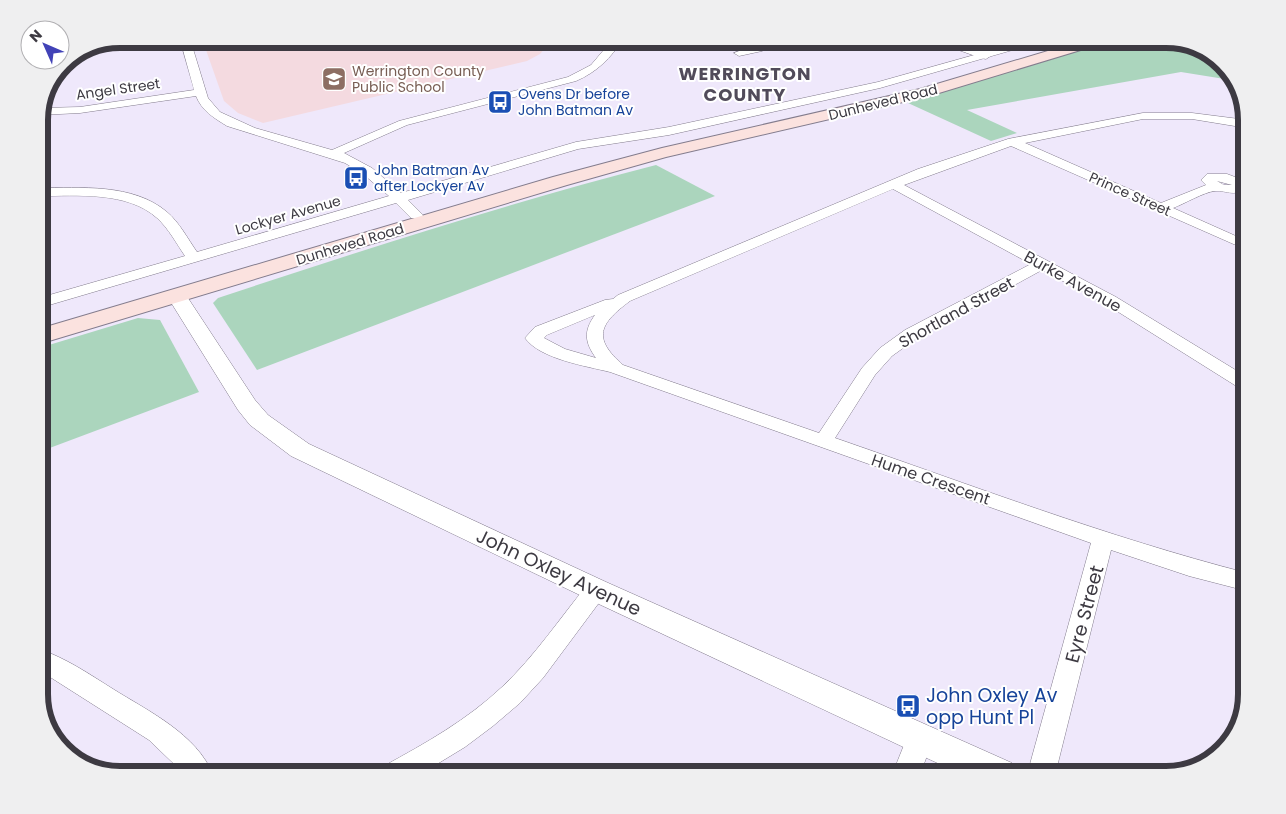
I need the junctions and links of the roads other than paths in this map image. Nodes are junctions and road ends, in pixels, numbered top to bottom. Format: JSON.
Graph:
{"nodes":[{"id":1,"x":188,"y":47,"type":"edge"},
{"id":2,"x":613,"y":47,"type":"edge"},
{"id":3,"x":762,"y":47,"type":"edge"},
{"id":4,"x":963,"y":47,"type":"edge"},
{"id":5,"x":1014,"y":47,"type":"edge"},
{"id":6,"x":1076,"y":47,"type":"edge"},
{"id":7,"x":739,"y":53,"type":"dead end"},
{"id":8,"x":986,"y":55,"type":"junction"},
{"id":9,"x":200,"y":92,"type":"junction"},
{"id":10,"x":49,"y":111,"type":"edge"},
{"id":11,"x":1238,"y":123,"type":"edge"},
{"id":12,"x":1012,"y":142,"type":"junction"},
{"id":13,"x":662,"y":153,"type":"junction"},
{"id":14,"x":332,"y":154,"type":"junction"},
{"id":15,"x":894,"y":184,"type":"junction"},
{"id":16,"x":1216,"y":186,"type":"dead end"},
{"id":17,"x":48,"y":192,"type":"edge"},
{"id":18,"x":399,"y":198,"type":"junction"},
{"id":19,"x":1161,"y":208,"type":"junction"},
{"id":20,"x":459,"y":211,"type":"junction"},
{"id":21,"x":416,"y":215,"type":"junction"},
{"id":22,"x":393,"y":231,"type":"junction"},
{"id":23,"x":1238,"y":242,"type":"edge"},
{"id":24,"x":194,"y":258,"type":"junction"},
{"id":25,"x":1042,"y":264,"type":"junction"},
{"id":26,"x":200,"y":281,"type":"junction"},
{"id":27,"x":178,"y":296,"type":"junction"},
{"id":28,"x":146,"y":297,"type":"junction"},
{"id":29,"x":624,"y":298,"type":"junction"},
{"id":30,"x":48,"y":300,"type":"edge"},
{"id":31,"x":48,"y":325,"type":"edge"},
{"id":32,"x":48,"y":334,"type":"edge"},
{"id":33,"x":617,"y":369,"type":"junction"},
{"id":34,"x":1238,"y":379,"type":"edge"},
{"id":35,"x":824,"y":441,"type":"junction"},
{"id":36,"x":1103,"y":539,"type":"junction"},
{"id":37,"x":1238,"y":580,"type":"edge"},
{"id":38,"x":596,"y":590,"type":"junction"},
{"id":39,"x":48,"y":663,"type":"edge"},
{"id":40,"x":920,"y":738,"type":"junction"},
{"id":41,"x":192,"y":766,"type":"edge"},
{"id":42,"x":409,"y":766,"type":"edge"},
{"id":43,"x":909,"y":766,"type":"edge"},
{"id":44,"x":981,"y":766,"type":"edge"},
{"id":45,"x":1043,"y":766,"type":"edge"}],
"edges":[{"from":1,"to":9,"type":"street"},
{"from":2,"to":14,"type":"street"},
{"from":3,"to":7,"type":"street"},
{"from":4,"to":8,"type":"street"},
{"from":5,"to":8,"type":"street","name":"Lockyer Avenue"},
{"from":6,"to":13,"type":"main road","name":"Dunheved Road"},
{"from":8,"to":18,"type":"street","name":"Lockyer Avenue"},
{"from":9,"to":10,"type":"street","name":"Angel Street"},
{"from":9,"to":14,"type":"street"},
{"from":11,"to":12,"type":"street","name":"Hume Crescent"},
{"from":12,"to":15,"type":"street","name":"Hume Crescent"},
{"from":12,"to":19,"type":"street","name":"Prince Street"},
{"from":13,"to":20,"type":"main road","name":"Dunheved Road"},
{"from":13,"to":21,"type":"main road","name":"Dunheved Road"},
{"from":14,"to":18,"type":"street"},
{"from":15,"to":25,"type":"street","name":"Burke Avenue"},
{"from":15,"to":29,"type":"street","name":"Hume Crescent"},
{"from":16,"to":19,"type":"street"},
{"from":17,"to":24,"type":"street"},
{"from":18,"to":21,"type":"street"},
{"from":18,"to":24,"type":"street","name":"Lockyer Avenue"},
{"from":19,"to":23,"type":"street","name":"Prince Street"},
{"from":20,"to":21,"type":"main road"},
{"from":20,"to":22,"type":"main road","name":"Dunheved Road"},
{"from":21,"to":22,"type":"main road"},
{"from":21,"to":26,"type":"main road","name":"Dunheved Road"},
{"from":22,"to":27,"type":"main road","name":"Dunheved Road"},
{"from":24,"to":30,"type":"street","name":"Lockyer Avenue"},
{"from":25,"to":34,"type":"street","name":"Burke Avenue"},
{"from":25,"to":35,"type":"street","name":"Shortland Street"},
{"from":26,"to":27,"type":"main road"},
{"from":26,"to":28,"type":"main road","name":"Dunheved Road"},
{"from":27,"to":28,"type":"main road"},
{"from":27,"to":32,"type":"main road","name":"Dunheved Road"},
{"from":27,"to":38,"type":"street","name":"John Oxley Avenue"},
{"from":28,"to":31,"type":"main road","name":"Dunheved Road"},
{"from":29,"to":33,"type":"street","name":"Hume Crescent"},
{"from":29,"to":33,"type":"street","name":"Hume Crescent"},
{"from":33,"to":35,"type":"street","name":"Hume Crescent"},
{"from":35,"to":36,"type":"street","name":"Hume Crescent"},
{"from":36,"to":37,"type":"street","name":"Hume Crescent"},
{"from":36,"to":45,"type":"street","name":"Eyre Street"},
{"from":38,"to":40,"type":"street","name":"John Oxley Avenue"},
{"from":38,"to":42,"type":"street"},
{"from":39,"to":41,"type":"street"},
{"from":40,"to":43,"type":"street"},
{"from":40,"to":44,"type":"street","name":"John Oxley Avenue"}]}
